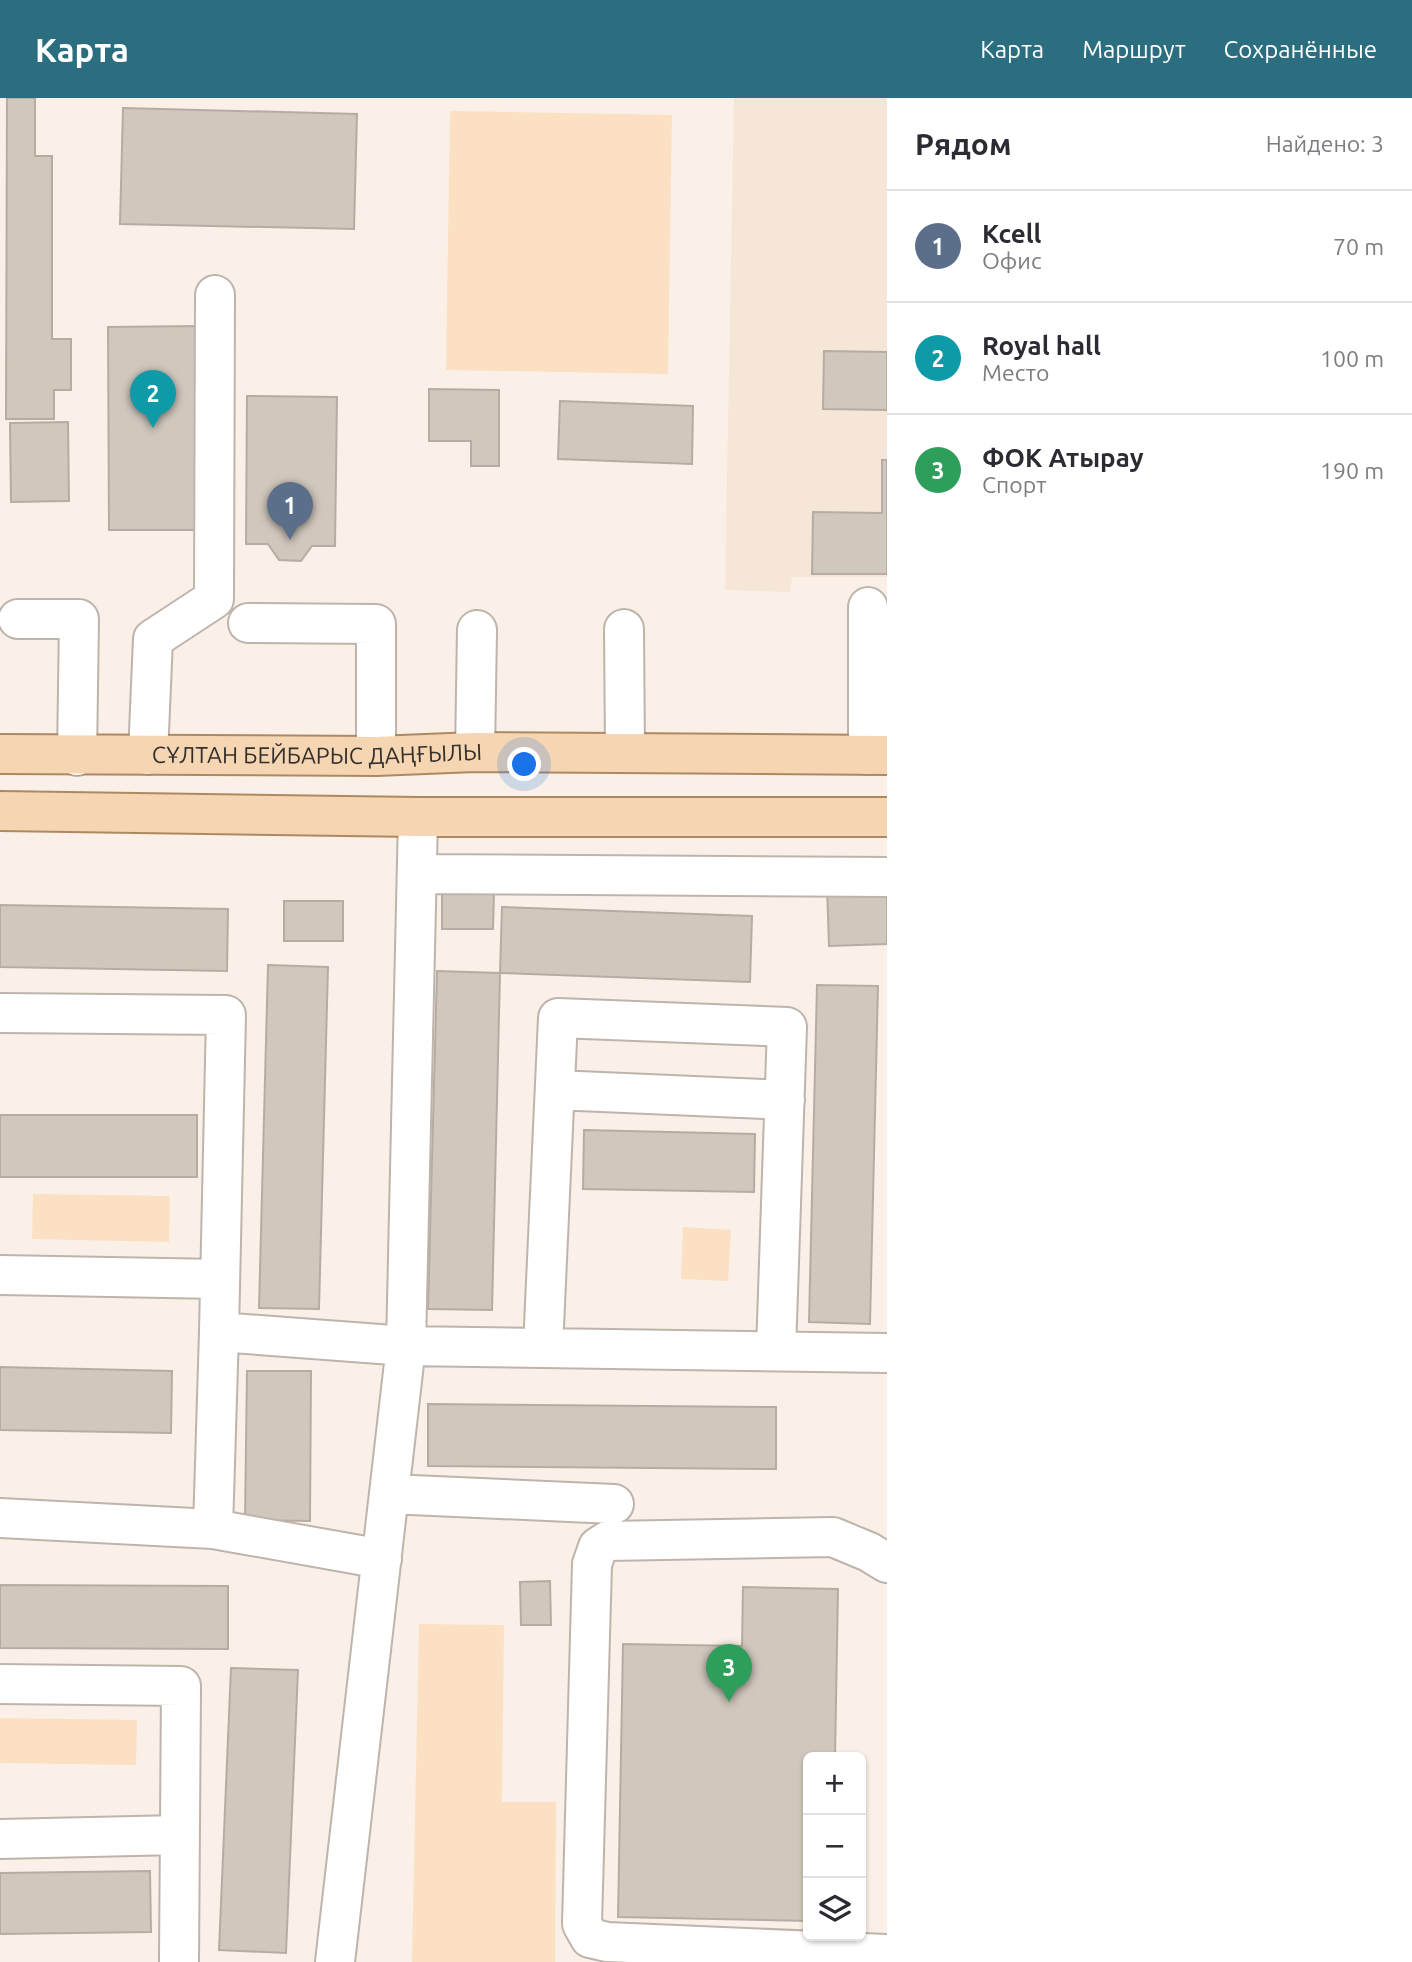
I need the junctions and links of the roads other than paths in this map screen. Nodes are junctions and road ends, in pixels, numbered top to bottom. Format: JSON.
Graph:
{"nodes":[{"id":1,"x":215,"y":295,"type":"dead end"},
{"id":2,"x":868,"y":607,"type":"dead end"},
{"id":3,"x":18,"y":619,"type":"dead end"},
{"id":4,"x":248,"y":623,"type":"dead end"},
{"id":5,"x":624,"y":629,"type":"dead end"},
{"id":6,"x":477,"y":630,"type":"dead end"},
{"id":7,"x":475,"y":752,"type":"junction"},
{"id":8,"x":625,"y":753,"type":"junction"},
{"id":9,"x":0,"y":754,"type":"edge"},
{"id":10,"x":148,"y":755,"type":"junction"},
{"id":11,"x":878,"y":755,"type":"edge"},
{"id":12,"x":78,"y":756,"type":"junction"},
{"id":13,"x":376,"y":756,"type":"junction"},
{"id":14,"x":0,"y":811,"type":"edge"},
{"id":15,"x":418,"y":817,"type":"junction"},
{"id":16,"x":887,"y":817,"type":"edge"},
{"id":17,"x":417,"y":874,"type":"junction"},
{"id":18,"x":887,"y":877,"type":"edge"},
{"id":19,"x":0,"y":1013,"type":"edge"},
{"id":20,"x":555,"y":1090,"type":"junction"},
{"id":21,"x":785,"y":1100,"type":"junction"},
{"id":22,"x":0,"y":1275,"type":"edge"},
{"id":23,"x":220,"y":1279,"type":"junction"},
{"id":24,"x":219,"y":1332,"type":"junction"},
{"id":25,"x":407,"y":1346,"type":"junction"},
{"id":26,"x":543,"y":1348,"type":"junction"},
{"id":27,"x":776,"y":1351,"type":"junction"},
{"id":28,"x":887,"y":1353,"type":"edge"},
{"id":29,"x":389,"y":1494,"type":"junction"},
{"id":30,"x":614,"y":1504,"type":"dead end"},
{"id":31,"x":0,"y":1518,"type":"edge"},
{"id":32,"x":214,"y":1529,"type":"junction"},
{"id":33,"x":382,"y":1559,"type":"junction"},
{"id":34,"x":887,"y":1563,"type":"edge"},
{"id":35,"x":0,"y":1684,"type":"edge"},
{"id":36,"x":180,"y":1835,"type":"junction"},
{"id":37,"x":0,"y":1839,"type":"edge"},
{"id":38,"x":887,"y":1954,"type":"edge"},
{"id":39,"x":179,"y":1962,"type":"edge"},
{"id":40,"x":335,"y":1962,"type":"edge"}],
"edges":[{"from":1,"to":10,"type":"lane"},
{"from":2,"to":11,"type":"lane"},
{"from":3,"to":12,"type":"lane"},
{"from":4,"to":13,"type":"lane"},
{"from":5,"to":8,"type":"lane"},
{"from":6,"to":7,"type":"lane"},
{"from":7,"to":8,"type":"main road","name":"СҰЛТАН БЕЙБАРЫС ДАҢҒЫЛЫ"},
{"from":7,"to":13,"type":"main road","name":"СҰЛТАН БЕЙБАРЫС ДАҢҒЫЛЫ"},
{"from":8,"to":11,"type":"main road","name":"СҰЛТАН БЕЙБАРЫС ДАҢҒЫЛЫ"},
{"from":9,"to":12,"type":"main road","name":"СҰЛТАН БЕЙБАРЫС ДАҢҒЫЛЫ"},
{"from":10,"to":12,"type":"main road","name":"СҰЛТАН БЕЙБАРЫС ДАҢҒЫЛЫ"},
{"from":10,"to":13,"type":"main road","name":"СҰЛТАН БЕЙБАРЫС ДАҢҒЫЛЫ"},
{"from":14,"to":15,"type":"main road"},
{"from":15,"to":16,"type":"main road"},
{"from":15,"to":17,"type":"lane"},
{"from":17,"to":18,"type":"lane"},
{"from":17,"to":25,"type":"lane"},
{"from":19,"to":23,"type":"lane"},
{"from":20,"to":21,"type":"lane"},
{"from":20,"to":21,"type":"lane"},
{"from":20,"to":26,"type":"lane"},
{"from":21,"to":27,"type":"lane"},
{"from":22,"to":23,"type":"lane"},
{"from":23,"to":24,"type":"lane"},
{"from":24,"to":25,"type":"lane"},
{"from":24,"to":32,"type":"lane"},
{"from":25,"to":26,"type":"lane"},
{"from":25,"to":29,"type":"lane"},
{"from":26,"to":27,"type":"lane"},
{"from":27,"to":28,"type":"lane"},
{"from":29,"to":30,"type":"lane"},
{"from":29,"to":33,"type":"lane"},
{"from":31,"to":32,"type":"lane"},
{"from":32,"to":33,"type":"lane"},
{"from":33,"to":40,"type":"lane"},
{"from":34,"to":38,"type":"lane"},
{"from":35,"to":36,"type":"lane"},
{"from":36,"to":37,"type":"lane"},
{"from":36,"to":39,"type":"lane"}]}
